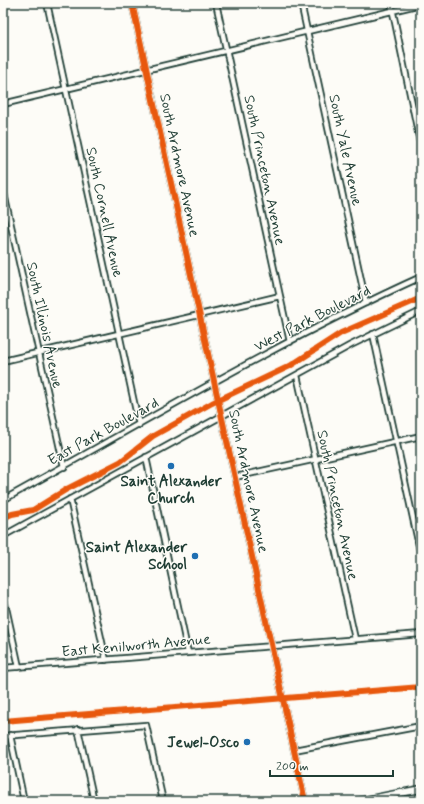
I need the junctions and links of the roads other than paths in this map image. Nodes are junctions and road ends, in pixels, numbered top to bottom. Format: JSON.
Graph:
{"nodes":[{"id":1,"x":47,"y":3,"type":"edge"},
{"id":2,"x":132,"y":3,"type":"edge"},
{"id":3,"x":216,"y":3,"type":"edge"},
{"id":4,"x":301,"y":3,"type":"edge"},
{"id":5,"x":391,"y":3,"type":"edge"},
{"id":6,"x":421,"y":4,"type":"edge"},
{"id":7,"x":393,"y":11,"type":"junction"},
{"id":8,"x":308,"y":31,"type":"junction"},
{"id":9,"x":227,"y":51,"type":"junction"},
{"id":10,"x":146,"y":70,"type":"junction"},
{"id":11,"x":66,"y":90,"type":"junction"},
{"id":12,"x":3,"y":104,"type":"edge"},
{"id":13,"x":421,"y":109,"type":"edge"},
{"id":14,"x":413,"y":110,"type":"junction"},
{"id":15,"x":421,"y":147,"type":"edge"},
{"id":16,"x":3,"y":189,"type":"edge"},
{"id":17,"x":421,"y":277,"type":"edge"},
{"id":18,"x":280,"y":296,"type":"junction"},
{"id":19,"x":366,"y":302,"type":"junction"},
{"id":20,"x":421,"y":311,"type":"edge"},
{"id":21,"x":200,"y":315,"type":"junction"},
{"id":22,"x":119,"y":334,"type":"junction"},
{"id":23,"x":373,"y":334,"type":"junction"},
{"id":24,"x":290,"y":342,"type":"junction"},
{"id":25,"x":39,"y":353,"type":"junction"},
{"id":26,"x":3,"y":361,"type":"edge"},
{"id":27,"x":297,"y":375,"type":"junction"},
{"id":28,"x":215,"y":382,"type":"junction"},
{"id":29,"x":222,"y":416,"type":"junction"},
{"id":30,"x":139,"y":425,"type":"junction"},
{"id":31,"x":421,"y":436,"type":"edge"},
{"id":32,"x":396,"y":442,"type":"junction"},
{"id":33,"x":146,"y":457,"type":"junction"},
{"id":34,"x":316,"y":459,"type":"junction"},
{"id":35,"x":64,"y":467,"type":"junction"},
{"id":36,"x":235,"y":477,"type":"junction"},
{"id":37,"x":70,"y":499,"type":"junction"},
{"id":38,"x":3,"y":500,"type":"edge"},
{"id":39,"x":3,"y":536,"type":"edge"},
{"id":40,"x":421,"y":556,"type":"edge"},
{"id":41,"x":3,"y":594,"type":"edge"},
{"id":42,"x":421,"y":634,"type":"edge"},
{"id":43,"x":355,"y":639,"type":"junction"},
{"id":44,"x":272,"y":646,"type":"junction"},
{"id":45,"x":188,"y":653,"type":"junction"},
{"id":46,"x":106,"y":660,"type":"junction"},
{"id":47,"x":19,"y":667,"type":"junction"},
{"id":48,"x":3,"y":668,"type":"edge"},
{"id":49,"x":421,"y":726,"type":"edge"},
{"id":50,"x":78,"y":729,"type":"junction"},
{"id":51,"x":10,"y":735,"type":"junction"},
{"id":52,"x":3,"y":736,"type":"edge"},
{"id":53,"x":294,"y":750,"type":"junction"},
{"id":54,"x":421,"y":789,"type":"edge"},
{"id":55,"x":390,"y":798,"type":"edge"},
{"id":56,"x":24,"y":801,"type":"edge"},
{"id":57,"x":94,"y":801,"type":"edge"},
{"id":58,"x":163,"y":801,"type":"edge"},
{"id":59,"x":305,"y":801,"type":"edge"},
{"id":60,"x":360,"y":801,"type":"edge"}],
"edges":[{"from":1,"to":11,"type":"street","name":"South Cornell Avenue"},
{"from":2,"to":10,"type":"street","name":"South Ardmore Avenue"},
{"from":3,"to":9,"type":"street","name":"South Princeton Avenue"},
{"from":4,"to":8,"type":"street","name":"South Yale Avenue"},
{"from":5,"to":7,"type":"street"},
{"from":6,"to":7,"type":"street"},
{"from":7,"to":8,"type":"street"},
{"from":7,"to":14,"type":"street"},
{"from":8,"to":9,"type":"street"},
{"from":8,"to":19,"type":"street","name":"South Yale Avenue"},
{"from":9,"to":10,"type":"street"},
{"from":9,"to":18,"type":"street","name":"South Princeton Avenue"},
{"from":10,"to":11,"type":"street"},
{"from":10,"to":21,"type":"street","name":"South Ardmore Avenue"},
{"from":11,"to":12,"type":"street"},
{"from":11,"to":22,"type":"street","name":"South Cornell Avenue"},
{"from":13,"to":14,"type":"street"},
{"from":14,"to":15,"type":"street"},
{"from":16,"to":25,"type":"street","name":"South Illinois Avenue"},
{"from":17,"to":19,"type":"street","name":"West Park Boulevard"},
{"from":18,"to":21,"type":"street"},
{"from":18,"to":24,"type":"street","name":"South Princeton Avenue"},
{"from":19,"to":24,"type":"street","name":"West Park Boulevard"},
{"from":20,"to":23,"type":"street"},
{"from":21,"to":22,"type":"street"},
{"from":21,"to":28,"type":"street","name":"South Ardmore Avenue"},
{"from":22,"to":25,"type":"street"},
{"from":22,"to":30,"type":"street","name":"South Cornell Avenue"},
{"from":23,"to":27,"type":"street"},
{"from":23,"to":32,"type":"street"},
{"from":24,"to":28,"type":"street","name":"West Park Boulevard"},
{"from":25,"to":26,"type":"street"},
{"from":25,"to":35,"type":"street","name":"South Illinois Avenue"},
{"from":27,"to":29,"type":"street"},
{"from":27,"to":34,"type":"street","name":"South Princeton Avenue"},
{"from":28,"to":29,"type":"street","name":"South Ardmore Avenue"},
{"from":28,"to":30,"type":"street","name":"East Park Boulevard"},
{"from":29,"to":33,"type":"street"},
{"from":29,"to":36,"type":"street","name":"South Ardmore Avenue"},
{"from":30,"to":35,"type":"street","name":"East Park Boulevard"},
{"from":31,"to":32,"type":"street"},
{"from":32,"to":34,"type":"street"},
{"from":32,"to":40,"type":"street"},
{"from":33,"to":37,"type":"street"},
{"from":33,"to":45,"type":"street"},
{"from":34,"to":36,"type":"street"},
{"from":34,"to":43,"type":"street","name":"South Princeton Avenue"},
{"from":35,"to":38,"type":"street","name":"East Park Boulevard"},
{"from":36,"to":44,"type":"street","name":"South Ardmore Avenue"},
{"from":37,"to":39,"type":"street"},
{"from":37,"to":46,"type":"street"},
{"from":41,"to":47,"type":"street"},
{"from":42,"to":43,"type":"street","name":"East Kenilworth Avenue"},
{"from":43,"to":44,"type":"street","name":"East Kenilworth Avenue"},
{"from":44,"to":45,"type":"street","name":"East Kenilworth Avenue"},
{"from":44,"to":53,"type":"street","name":"South Ardmore Avenue"},
{"from":45,"to":46,"type":"street","name":"East Kenilworth Avenue"},
{"from":46,"to":47,"type":"street","name":"East Kenilworth Avenue"},
{"from":47,"to":48,"type":"street","name":"East Kenilworth Avenue"},
{"from":49,"to":53,"type":"street"},
{"from":50,"to":51,"type":"street"},
{"from":50,"to":57,"type":"street"},
{"from":50,"to":58,"type":"street"},
{"from":51,"to":52,"type":"street"},
{"from":51,"to":56,"type":"street"},
{"from":53,"to":59,"type":"street","name":"South Ardmore Avenue"},
{"from":54,"to":55,"type":"main road"},
{"from":55,"to":60,"type":"main road"}]}
